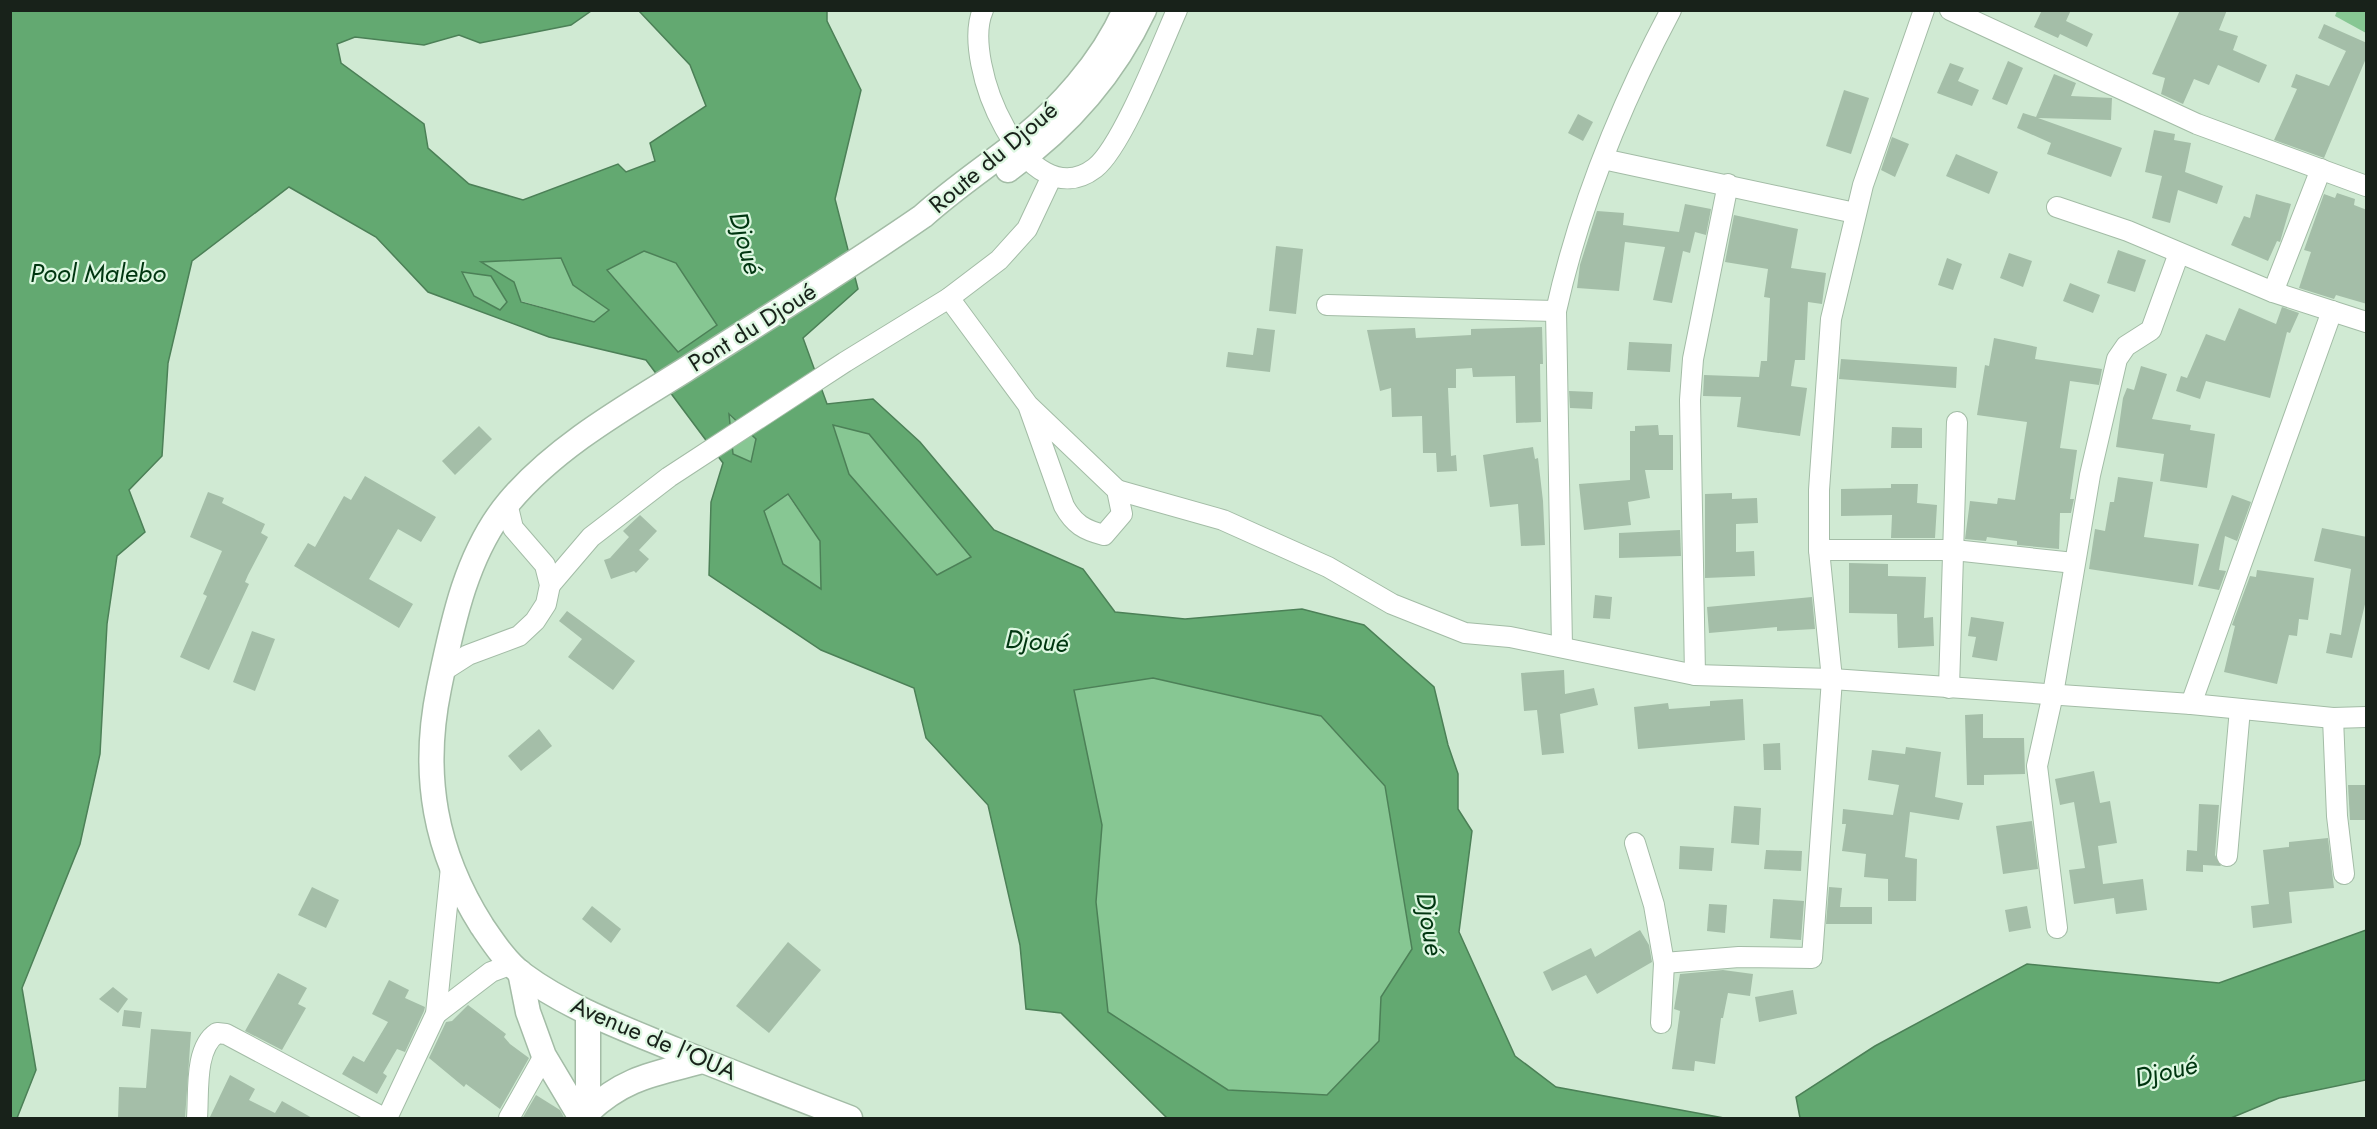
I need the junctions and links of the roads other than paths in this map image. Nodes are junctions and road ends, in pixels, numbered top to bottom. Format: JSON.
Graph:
{"nodes":[{"id":1,"x":984,"y":10,"type":"edge"},
{"id":2,"x":1125,"y":10,"type":"edge"},
{"id":3,"x":1144,"y":10,"type":"edge"},
{"id":4,"x":1177,"y":10,"type":"edge"},
{"id":5,"x":1671,"y":10,"type":"edge"},
{"id":6,"x":1924,"y":10,"type":"edge"},
{"id":7,"x":1950,"y":10,"type":"edge"},
{"id":8,"x":1019,"y":151,"type":"junction"},
{"id":9,"x":1603,"y":159,"type":"junction"},
{"id":10,"x":2321,"y":169,"type":"junction"},
{"id":11,"x":1052,"y":176,"type":"junction"},
{"id":12,"x":1728,"y":184,"type":"junction"},
{"id":13,"x":2367,"y":186,"type":"edge"},
{"id":14,"x":2057,"y":207,"type":"dead end"},
{"id":15,"x":1855,"y":213,"type":"junction"},
{"id":16,"x":2179,"y":253,"type":"junction"},
{"id":17,"x":867,"y":255,"type":"joint"},
{"id":18,"x":2273,"y":292,"type":"junction"},
{"id":19,"x":949,"y":298,"type":"junction"},
{"id":20,"x":1327,"y":305,"type":"dead end"},
{"id":21,"x":1556,"y":311,"type":"junction"},
{"id":22,"x":2332,"y":311,"type":"junction"},
{"id":23,"x":2367,"y":322,"type":"edge"},
{"id":24,"x":637,"y":400,"type":"joint"},
{"id":25,"x":1028,"y":405,"type":"junction"},
{"id":26,"x":1957,"y":422,"type":"dead end"},
{"id":27,"x":1117,"y":490,"type":"junction"},
{"id":28,"x":507,"y":503,"type":"junction"},
{"id":29,"x":1819,"y":550,"type":"junction"},
{"id":30,"x":1954,"y":550,"type":"junction"},
{"id":31,"x":2074,"y":563,"type":"junction"},
{"id":32,"x":550,"y":585,"type":"junction"},
{"id":33,"x":1562,"y":647,"type":"junction"},
{"id":34,"x":443,"y":670,"type":"junction"},
{"id":35,"x":1695,"y":675,"type":"junction"},
{"id":36,"x":1832,"y":679,"type":"junction"},
{"id":37,"x":1949,"y":688,"type":"junction"},
{"id":38,"x":2053,"y":694,"type":"junction"},
{"id":39,"x":2190,"y":704,"type":"junction"},
{"id":40,"x":2240,"y":709,"type":"junction"},
{"id":41,"x":2367,"y":717,"type":"edge"},
{"id":42,"x":2333,"y":718,"type":"junction"},
{"id":43,"x":1635,"y":843,"type":"dead end"},
{"id":44,"x":2227,"y":856,"type":"dead end"},
{"id":45,"x":451,"y":867,"type":"junction"},
{"id":46,"x":2344,"y":874,"type":"dead end"},
{"id":47,"x":2057,"y":928,"type":"dead end"},
{"id":48,"x":1664,"y":963,"type":"junction"},
{"id":49,"x":516,"y":968,"type":"junction"},
{"id":50,"x":588,"y":1013,"type":"junction"},
{"id":51,"x":436,"y":1014,"type":"junction"},
{"id":52,"x":1661,"y":1023,"type":"dead end"},
{"id":53,"x":544,"y":1056,"type":"junction"},
{"id":54,"x":703,"y":1061,"type":"junction"},
{"id":55,"x":586,"y":1116,"type":"edge"},
{"id":56,"x":197,"y":1119,"type":"edge"},
{"id":57,"x":386,"y":1119,"type":"edge"},
{"id":58,"x":508,"y":1119,"type":"edge"},
{"id":59,"x":850,"y":1119,"type":"edge"}],
"edges":[{"from":1,"to":8,"type":"street"},
{"from":2,"to":8,"type":"main road","name":"Route du Djoué"},
{"from":3,"to":8,"type":"main road","name":"Route du Djoué"},
{"from":4,"to":11,"type":"street"},
{"from":5,"to":9,"type":"street"},
{"from":6,"to":15,"type":"street"},
{"from":7,"to":10,"type":"street"},
{"from":8,"to":11,"type":"street"},
{"from":8,"to":17,"type":"main road","name":"Route du Djoué"},
{"from":9,"to":12,"type":"street"},
{"from":9,"to":21,"type":"street"},
{"from":10,"to":13,"type":"street"},
{"from":10,"to":18,"type":"street"},
{"from":11,"to":19,"type":"street"},
{"from":12,"to":15,"type":"street"},
{"from":12,"to":35,"type":"street"},
{"from":14,"to":16,"type":"street"},
{"from":15,"to":29,"type":"street"},
{"from":16,"to":18,"type":"street"},
{"from":16,"to":31,"type":"street"},
{"from":17,"to":24,"type":"main road","name":"Pont du Djoué"},
{"from":18,"to":22,"type":"street"},
{"from":19,"to":25,"type":"street"},
{"from":19,"to":32,"type":"street"},
{"from":20,"to":21,"type":"street"},
{"from":21,"to":33,"type":"street"},
{"from":22,"to":23,"type":"street"},
{"from":22,"to":39,"type":"street"},
{"from":24,"to":28,"type":"main road","name":"Avenue de l'OUA"},
{"from":25,"to":27,"type":"street"},
{"from":25,"to":27,"type":"street"},
{"from":26,"to":30,"type":"street"},
{"from":27,"to":33,"type":"street"},
{"from":28,"to":32,"type":"street"},
{"from":28,"to":34,"type":"main road","name":"Avenue de l'OUA"},
{"from":29,"to":30,"type":"street"},
{"from":29,"to":36,"type":"street"},
{"from":30,"to":31,"type":"street"},
{"from":30,"to":37,"type":"street"},
{"from":31,"to":38,"type":"street"},
{"from":32,"to":34,"type":"street"},
{"from":33,"to":35,"type":"street"},
{"from":34,"to":45,"type":"main road","name":"Avenue de l'OUA"},
{"from":35,"to":36,"type":"street"},
{"from":36,"to":37,"type":"street"},
{"from":36,"to":48,"type":"street"},
{"from":37,"to":38,"type":"street"},
{"from":38,"to":39,"type":"street"},
{"from":38,"to":47,"type":"street"},
{"from":39,"to":40,"type":"street"},
{"from":40,"to":42,"type":"street"},
{"from":40,"to":44,"type":"street"},
{"from":41,"to":42,"type":"street"},
{"from":42,"to":46,"type":"street"},
{"from":43,"to":48,"type":"street"},
{"from":45,"to":49,"type":"main road","name":"Avenue de l'OUA"},
{"from":45,"to":51,"type":"street"},
{"from":48,"to":52,"type":"street"},
{"from":49,"to":50,"type":"main road","name":"Avenue de l'OUA"},
{"from":49,"to":51,"type":"street"},
{"from":49,"to":53,"type":"main road"},
{"from":50,"to":54,"type":"main road","name":"Avenue de l'OUA"},
{"from":50,"to":55,"type":"main road"},
{"from":51,"to":57,"type":"street"},
{"from":53,"to":55,"type":"main road"},
{"from":53,"to":58,"type":"street"},
{"from":54,"to":55,"type":"main road"},
{"from":54,"to":59,"type":"main road","name":"Avenue de l'OUA"},
{"from":56,"to":57,"type":"street"}]}
